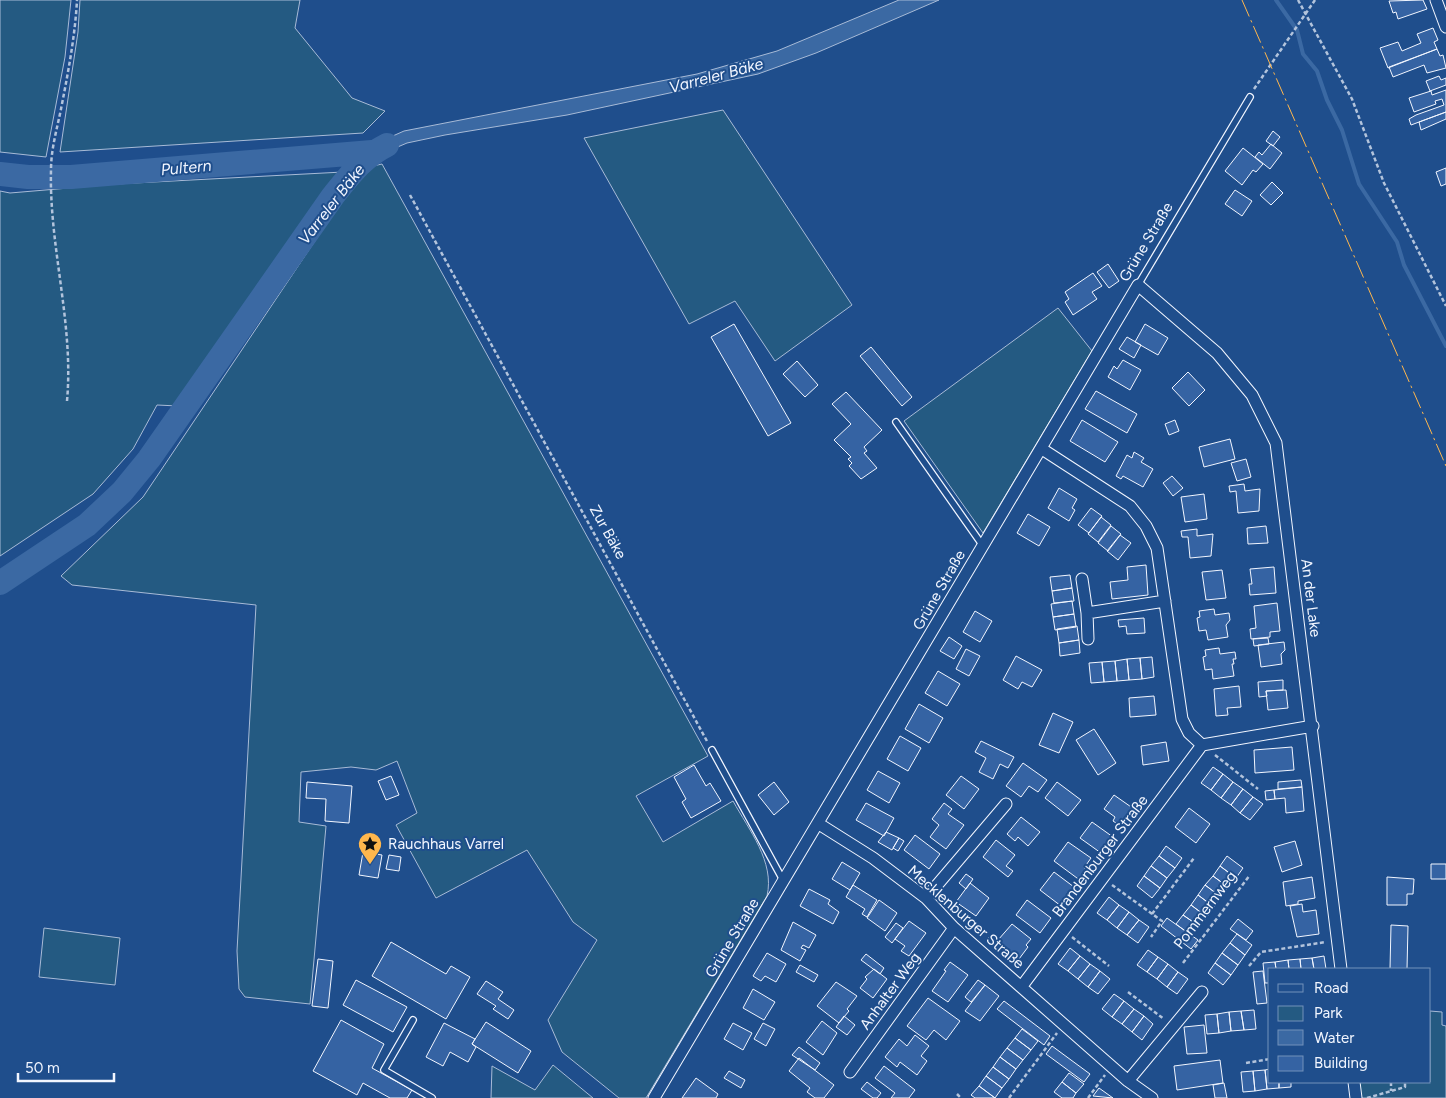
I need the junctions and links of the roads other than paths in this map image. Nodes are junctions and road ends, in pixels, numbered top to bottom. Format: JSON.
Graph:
{"nodes":[{"id":1,"x":1436,"y":0,"type":"edge"},
{"id":2,"x":1446,"y":27,"type":"edge"},
{"id":3,"x":1250,"y":97,"type":"road end"},
{"id":4,"x":1138,"y":284,"type":"junction"},
{"id":5,"x":896,"y":422,"type":"dead end"},
{"id":6,"x":1042,"y":449,"type":"junction"},
{"id":7,"x":983,"y":546,"type":"junction"},
{"id":8,"x":1082,"y":580,"type":"dead end"},
{"id":9,"x":1165,"y":601,"type":"junction"},
{"id":10,"x":1087,"y":612,"type":"junction"},
{"id":11,"x":1088,"y":639,"type":"dead end"},
{"id":12,"x":1313,"y":726,"type":"junction"},
{"id":13,"x":1202,"y":745,"type":"junction"},
{"id":14,"x":712,"y":750,"type":"road end"},
{"id":15,"x":1006,"y":804,"type":"dead end"},
{"id":16,"x":819,"y":824,"type":"junction"},
{"id":17,"x":784,"y":881,"type":"junction"},
{"id":18,"x":926,"y":898,"type":"junction"},
{"id":19,"x":954,"y":928,"type":"junction"},
{"id":20,"x":1341,"y":968,"type":"edge"},
{"id":21,"x":1022,"y":986,"type":"junction"},
{"id":22,"x":1202,"y":992,"type":"dead end"},
{"id":23,"x":413,"y":1020,"type":"dead end"},
{"id":24,"x":850,"y":1072,"type":"dead end"},
{"id":25,"x":1128,"y":1081,"type":"junction"},
{"id":26,"x":1354,"y":1083,"type":"edge"},
{"id":27,"x":432,"y":1098,"type":"edge"},
{"id":28,"x":654,"y":1098,"type":"edge"},
{"id":29,"x":1152,"y":1098,"type":"edge"},
{"id":30,"x":1356,"y":1098,"type":"edge"}],
"edges":[{"from":1,"to":2,"type":"street"},
{"from":3,"to":4,"type":"lane","name":"Grüne Straße"},
{"from":4,"to":6,"type":"street","name":"Grüne Straße"},
{"from":4,"to":12,"type":"street","name":"An der Lake"},
{"from":5,"to":7,"type":"lane"},
{"from":6,"to":7,"type":"street","name":"Grüne Straße"},
{"from":6,"to":9,"type":"street"},
{"from":7,"to":16,"type":"street","name":"Grüne Straße"},
{"from":8,"to":10,"type":"street"},
{"from":9,"to":10,"type":"street"},
{"from":9,"to":13,"type":"street"},
{"from":10,"to":11,"type":"street"},
{"from":12,"to":13,"type":"street"},
{"from":12,"to":20,"type":"street","name":"An der Lake"},
{"from":13,"to":21,"type":"street","name":"Brandenburger Straße"},
{"from":14,"to":17,"type":"lane"},
{"from":15,"to":18,"type":"street"},
{"from":16,"to":17,"type":"street","name":"Grüne Straße"},
{"from":16,"to":18,"type":"street","name":"Mecklenburger Straße"},
{"from":17,"to":28,"type":"street","name":"Grüne Straße"},
{"from":18,"to":19,"type":"street","name":"Mecklenburger Straße"},
{"from":19,"to":21,"type":"street","name":"Mecklenburger Straße"},
{"from":19,"to":24,"type":"street","name":"Anhalter Weg"},
{"from":21,"to":25,"type":"street","name":"Mecklenburger Straße"},
{"from":22,"to":25,"type":"street"},
{"from":23,"to":27,"type":"lane"},
{"from":25,"to":29,"type":"street","name":"Mecklenburger Straße"},
{"from":26,"to":30,"type":"street"}]}
